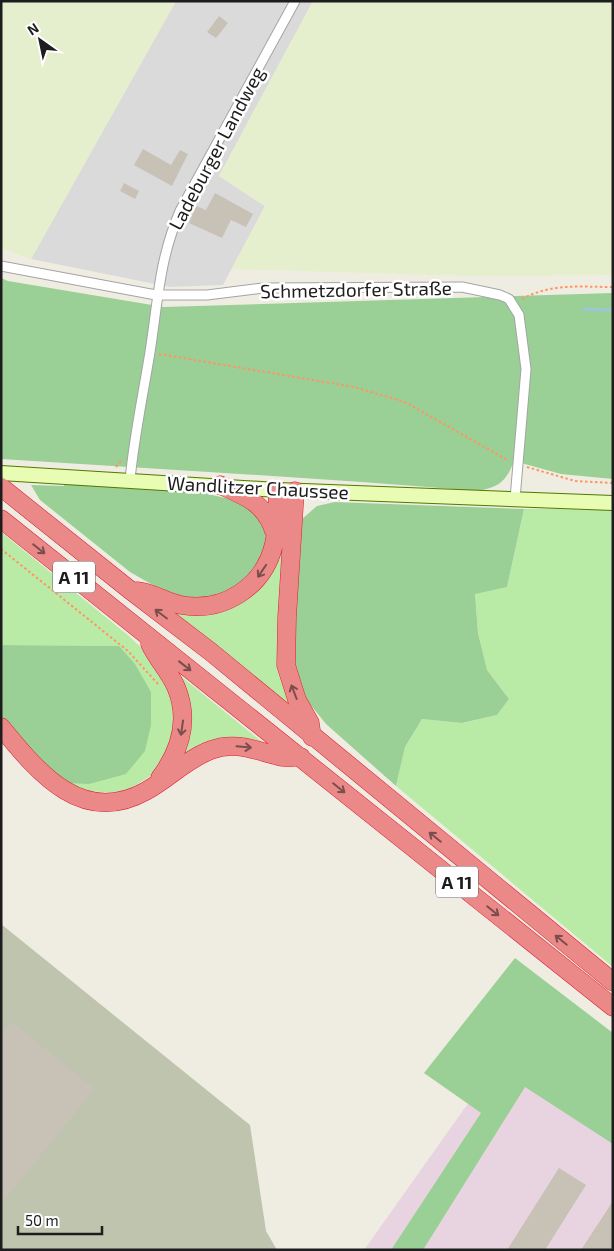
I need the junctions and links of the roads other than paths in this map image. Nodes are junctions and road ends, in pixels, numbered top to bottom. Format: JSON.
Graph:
{"nodes":[{"id":1,"x":295,"y":1,"type":"edge"},
{"id":2,"x":1,"y":266,"type":"edge"},
{"id":3,"x":156,"y":295,"type":"junction"},
{"id":4,"x":1,"y":473,"type":"edge"},
{"id":5,"x":130,"y":480,"type":"junction"},
{"id":6,"x":220,"y":485,"type":"junction"},
{"id":7,"x":1,"y":487,"type":"edge"},
{"id":8,"x":287,"y":491,"type":"junction"},
{"id":9,"x":515,"y":499,"type":"junction"},
{"id":10,"x":613,"y":503,"type":"edge"},
{"id":11,"x":1,"y":519,"type":"edge"},
{"id":12,"x":275,"y":540,"type":"junction"},
{"id":13,"x":130,"y":590,"type":"junction"},
{"id":14,"x":146,"y":636,"type":"junction"},
{"id":15,"x":1,"y":727,"type":"edge"},
{"id":16,"x":312,"y":737,"type":"junction"},
{"id":17,"x":300,"y":757,"type":"junction"},
{"id":18,"x":154,"y":786,"type":"junction"},
{"id":19,"x":613,"y":982,"type":"edge"},
{"id":20,"x":613,"y":1007,"type":"edge"}],
"edges":[{"from":1,"to":3,"type":"street","name":"Ladeburger Landweg"},
{"from":2,"to":3,"type":"street","name":"Schmetzdorfer Straße"},
{"from":3,"to":5,"type":"street","name":"Ladeburger Landweg"},
{"from":3,"to":9,"type":"street","name":"Schmetzdorfer Straße"},
{"from":4,"to":5,"type":"main road","name":"Wandlitzer Chaussee"},
{"from":5,"to":6,"type":"main road","name":"Wandlitzer Chaussee"},
{"from":6,"to":8,"type":"main road","name":"Wandlitzer Chaussee"},
{"from":6,"to":12,"type":"highway"},
{"from":7,"to":13,"type":"highway","number":"A 11"},
{"from":8,"to":9,"type":"main road","name":"Wandlitzer Chaussee"},
{"from":8,"to":12,"type":"highway"},
{"from":16,"to":8,"type":"highway","one_way":true},
{"from":9,"to":10,"type":"main road","name":"Wandlitzer Chaussee"},
{"from":11,"to":14,"type":"highway","number":"A 11","one_way":true},
{"from":12,"to":13,"type":"highway","one_way":true},
{"from":16,"to":13,"type":"highway","number":"A 11","one_way":true},
{"from":14,"to":17,"type":"highway","number":"A 11","one_way":true},
{"from":14,"to":18,"type":"highway","one_way":true},
{"from":15,"to":18,"type":"highway"},
{"from":19,"to":16,"type":"highway","number":"A 11","one_way":true},
{"from":18,"to":17,"type":"highway","one_way":true},
{"from":17,"to":20,"type":"highway","number":"A 11","one_way":true}]}
